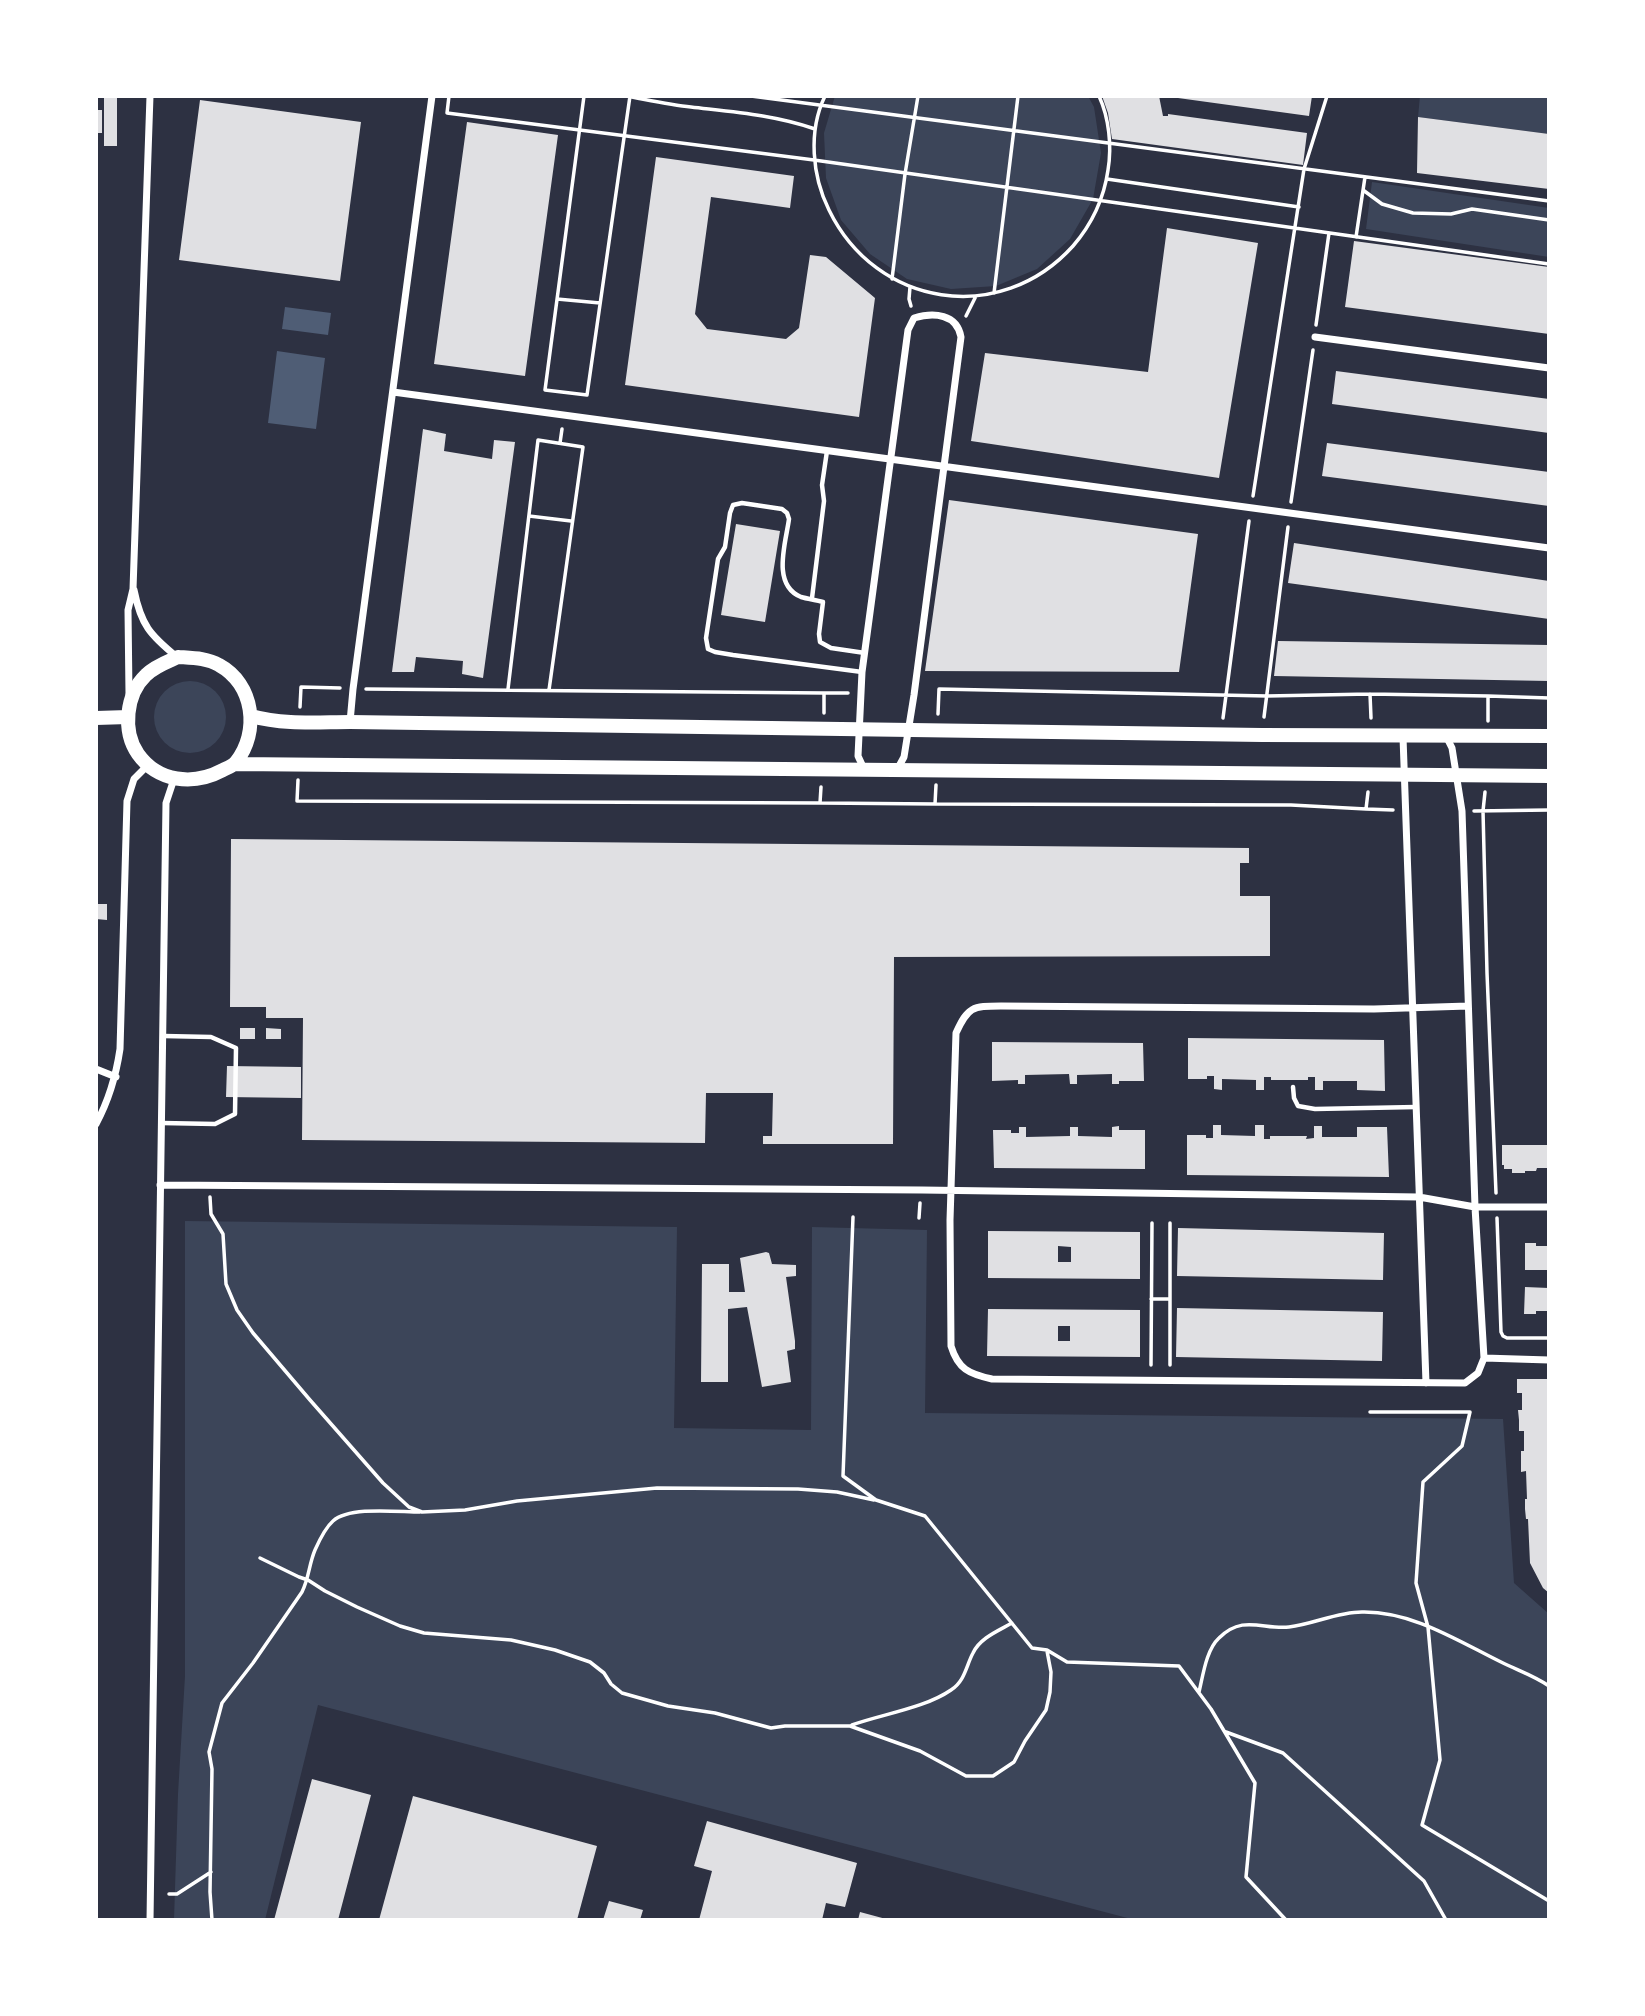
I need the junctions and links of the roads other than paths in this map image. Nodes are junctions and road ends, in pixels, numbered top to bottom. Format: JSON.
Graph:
{"nodes":[{"id":1,"x":150,"y":96,"type":"edge"},
{"id":2,"x":432,"y":96,"type":"edge"},
{"id":3,"x":1314,"y":337,"type":"road end"},
{"id":4,"x":1549,"y":368,"type":"edge"},
{"id":5,"x":393,"y":392,"type":"junction"},
{"id":6,"x":827,"y":451,"type":"junction"},
{"id":7,"x":891,"y":459,"type":"junction"},
{"id":8,"x":945,"y":465,"type":"junction"},
{"id":9,"x":1549,"y":548,"type":"edge"},
{"id":10,"x":133,"y":589,"type":"junction"},
{"id":11,"x":812,"y":598,"type":"junction"},
{"id":12,"x":866,"y":653,"type":"junction"},
{"id":13,"x":178,"y":657,"type":"junction"},
{"id":14,"x":862,"y":672,"type":"junction"},
{"id":15,"x":129,"y":709,"type":"junction"},
{"id":16,"x":251,"y":716,"type":"junction"},
{"id":17,"x":96,"y":718,"type":"edge"},
{"id":18,"x":350,"y":722,"type":"junction"},
{"id":19,"x":858,"y":730,"type":"junction"},
{"id":20,"x":907,"y":731,"type":"junction"},
{"id":21,"x":1446,"y":736,"type":"junction"},
{"id":22,"x":1549,"y":736,"type":"edge"},
{"id":23,"x":1404,"y":737,"type":"junction"},
{"id":24,"x":236,"y":764,"type":"junction"},
{"id":25,"x":148,"y":765,"type":"junction"},
{"id":26,"x":898,"y":768,"type":"junction"},
{"id":27,"x":864,"y":769,"type":"junction"},
{"id":28,"x":1405,"y":774,"type":"junction"},
{"id":29,"x":1456,"y":775,"type":"junction"},
{"id":30,"x":1549,"y":776,"type":"edge"},
{"id":31,"x":174,"y":779,"type":"junction"},
{"id":32,"x":1468,"y":1006,"type":"junction"},
{"id":33,"x":1412,"y":1008,"type":"junction"},
{"id":34,"x":164,"y":1036,"type":"junction"},
{"id":35,"x":96,"y":1069,"type":"edge"},
{"id":36,"x":116,"y":1077,"type":"junction"},
{"id":37,"x":1293,"y":1087,"type":"dead end"},
{"id":38,"x":1416,"y":1107,"type":"junction"},
{"id":39,"x":161,"y":1123,"type":"junction"},
{"id":40,"x":96,"y":1124,"type":"edge"},
{"id":41,"x":160,"y":1185,"type":"junction"},
{"id":42,"x":951,"y":1191,"type":"junction"},
{"id":43,"x":1419,"y":1198,"type":"junction"},
{"id":44,"x":1475,"y":1207,"type":"junction"},
{"id":45,"x":1549,"y":1208,"type":"edge"},
{"id":46,"x":1484,"y":1358,"type":"junction"},
{"id":47,"x":1549,"y":1360,"type":"edge"},
{"id":48,"x":1426,"y":1383,"type":"junction"},
{"id":49,"x":150,"y":1920,"type":"edge"}],
"edges":[{"from":1,"to":10,"type":"street"},
{"from":2,"to":5,"type":"street"},
{"from":3,"to":4,"type":"street"},
{"from":5,"to":6,"type":"street"},
{"from":5,"to":18,"type":"street"},
{"from":6,"to":7,"type":"street"},
{"from":6,"to":11,"type":"lane"},
{"from":7,"to":8,"type":"street"},
{"from":7,"to":8,"type":"street"},
{"from":7,"to":12,"type":"street"},
{"from":8,"to":9,"type":"street"},
{"from":8,"to":20,"type":"street"},
{"from":10,"to":13,"type":"street"},
{"from":10,"to":15,"type":"street"},
{"from":11,"to":12,"type":"lane"},
{"from":11,"to":14,"type":"lane"},
{"from":12,"to":14,"type":"street"},
{"from":13,"to":15,"type":"main road"},
{"from":13,"to":16,"type":"main road"},
{"from":14,"to":19,"type":"street"},
{"from":15,"to":17,"type":"main road"},
{"from":15,"to":25,"type":"main road"},
{"from":16,"to":18,"type":"main road"},
{"from":16,"to":24,"type":"main road"},
{"from":18,"to":19,"type":"main road"},
{"from":19,"to":20,"type":"main road"},
{"from":19,"to":27,"type":"street"},
{"from":20,"to":23,"type":"main road"},
{"from":20,"to":26,"type":"street"},
{"from":21,"to":22,"type":"main road"},
{"from":21,"to":23,"type":"main road"},
{"from":21,"to":29,"type":"street"},
{"from":23,"to":28,"type":"street"},
{"from":24,"to":27,"type":"main road"},
{"from":24,"to":31,"type":"main road"},
{"from":25,"to":31,"type":"main road"},
{"from":25,"to":36,"type":"street"},
{"from":26,"to":27,"type":"main road"},
{"from":26,"to":28,"type":"main road"},
{"from":28,"to":29,"type":"main road"},
{"from":28,"to":33,"type":"street"},
{"from":29,"to":30,"type":"main road"},
{"from":29,"to":32,"type":"street"},
{"from":31,"to":34,"type":"street"},
{"from":32,"to":33,"type":"street"},
{"from":32,"to":44,"type":"street"},
{"from":33,"to":38,"type":"street"},
{"from":33,"to":42,"type":"street"},
{"from":34,"to":39,"type":"street"},
{"from":34,"to":39,"type":"lane"},
{"from":35,"to":36,"type":"street"},
{"from":36,"to":40,"type":"street"},
{"from":37,"to":38,"type":"lane"},
{"from":38,"to":43,"type":"street"},
{"from":39,"to":41,"type":"street"},
{"from":41,"to":42,"type":"street"},
{"from":41,"to":49,"type":"street"},
{"from":42,"to":43,"type":"street"},
{"from":42,"to":48,"type":"street"},
{"from":43,"to":44,"type":"street"},
{"from":43,"to":48,"type":"street"},
{"from":44,"to":45,"type":"street"},
{"from":44,"to":46,"type":"street"},
{"from":46,"to":47,"type":"street"},
{"from":46,"to":48,"type":"street"}]}
